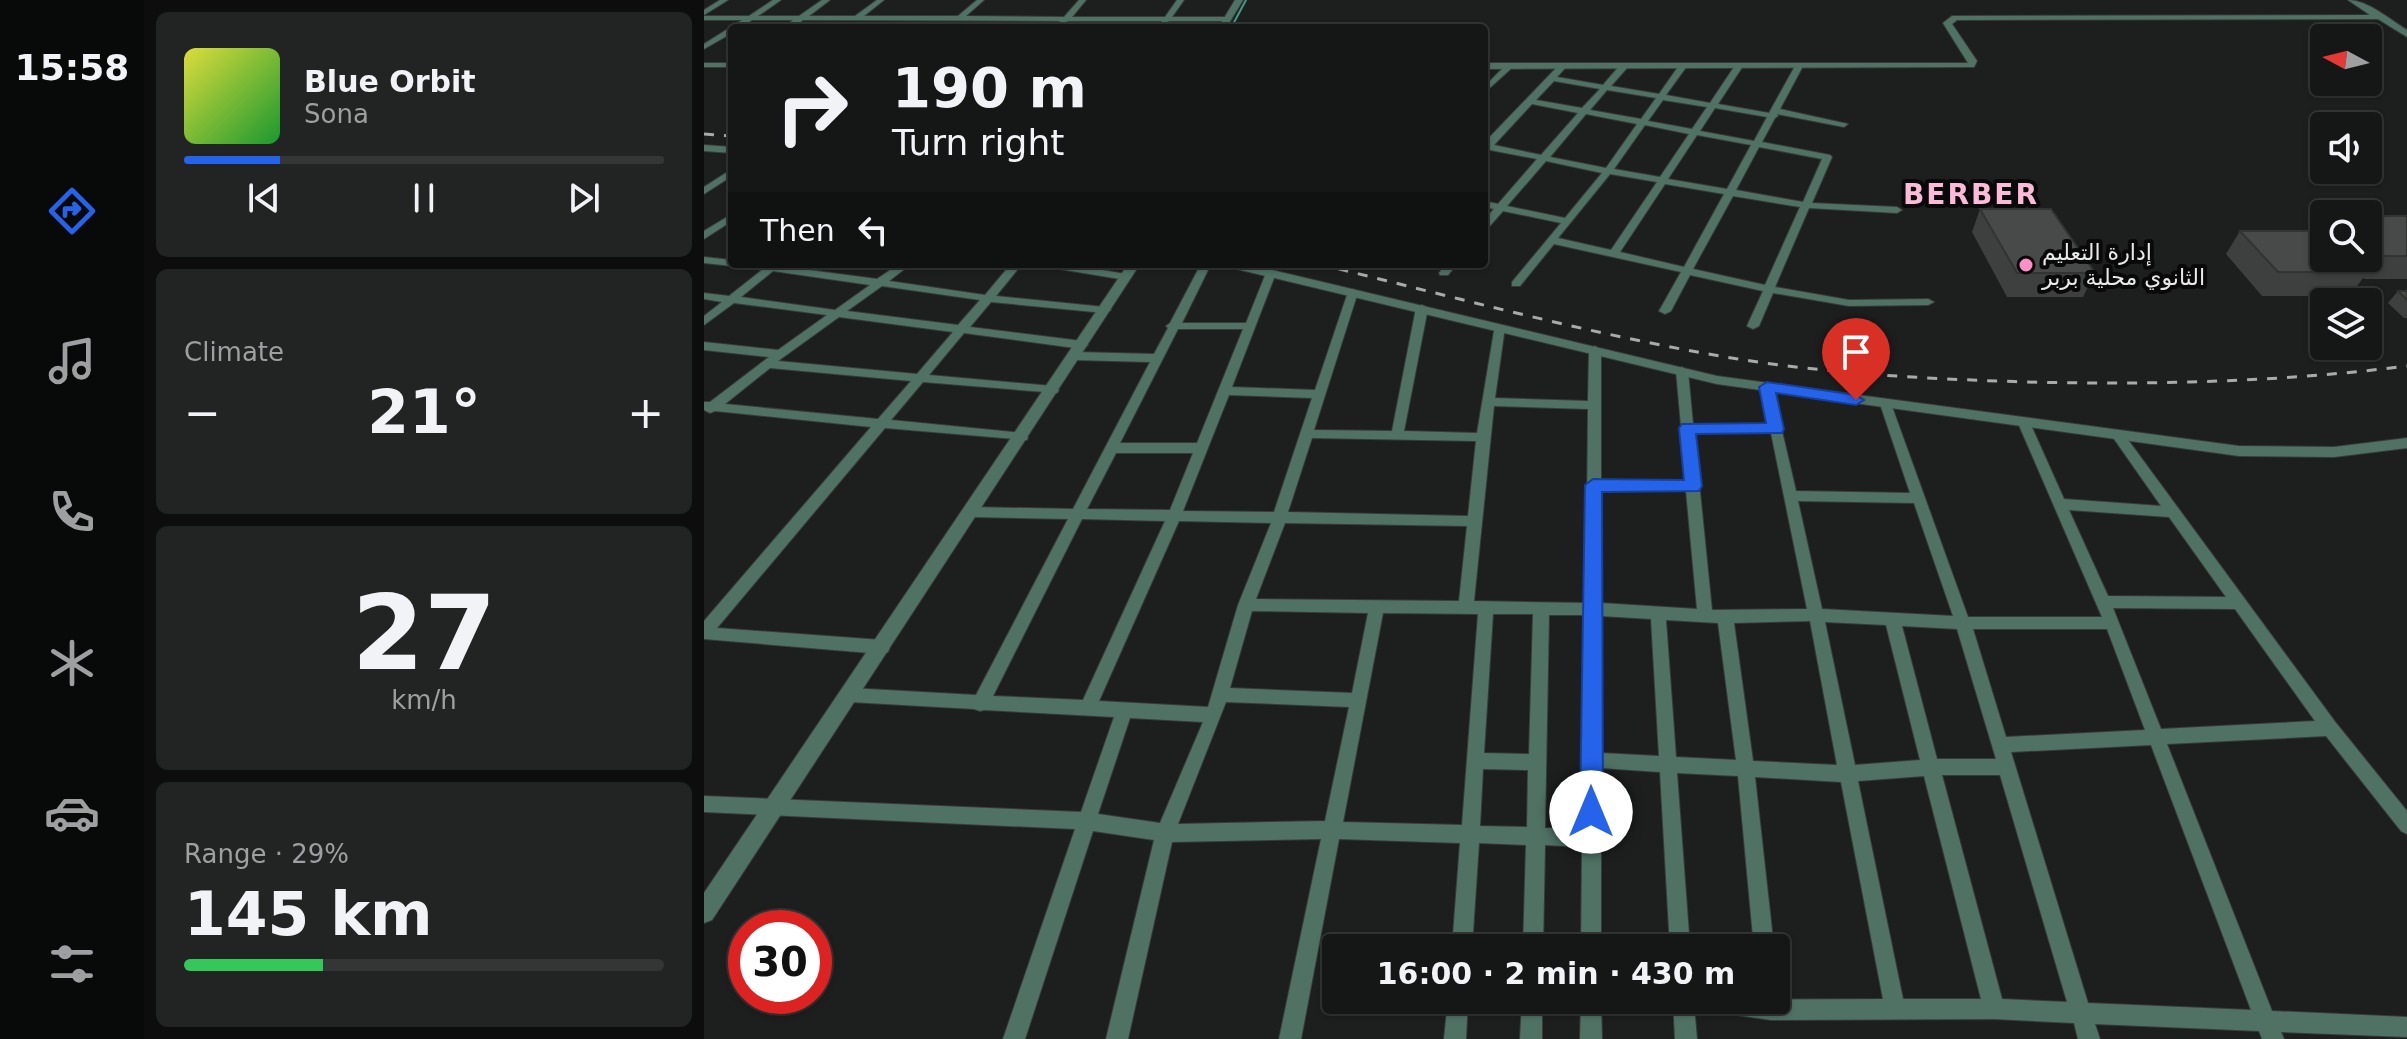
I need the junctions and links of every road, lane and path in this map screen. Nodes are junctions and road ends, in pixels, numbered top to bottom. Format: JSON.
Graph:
{"nodes":[{"id":1,"x":725,"y":0,"type":"edge"},
{"id":2,"x":778,"y":0,"type":"edge"},
{"id":3,"x":827,"y":0,"type":"edge"},
{"id":4,"x":881,"y":0,"type":"edge"},
{"id":5,"x":981,"y":0,"type":"edge"},
{"id":6,"x":1083,"y":0,"type":"edge"},
{"id":7,"x":1181,"y":0,"type":"edge"},
{"id":8,"x":1239,"y":0,"type":"edge"},
{"id":9,"x":2352,"y":0,"type":"edge"},
{"id":10,"x":704,"y":15,"type":"edge"},
{"id":11,"x":2380,"y":17,"type":"junction"},
{"id":12,"x":751,"y":18,"type":"junction"},
{"id":13,"x":801,"y":18,"type":"junction"},
{"id":14,"x":857,"y":18,"type":"junction"},
{"id":15,"x":960,"y":19,"type":"junction"},
{"id":16,"x":1066,"y":19,"type":"junction"},
{"id":17,"x":1167,"y":19,"type":"junction"},
{"id":18,"x":1228,"y":19,"type":"junction"},
{"id":19,"x":742,"y":24,"type":"edge"},
{"id":20,"x":793,"y":24,"type":"edge"},
{"id":21,"x":850,"y":24,"type":"edge"},
{"id":22,"x":954,"y":24,"type":"edge"},
{"id":23,"x":1061,"y":24,"type":"edge"},
{"id":24,"x":1164,"y":24,"type":"edge"},
{"id":25,"x":1225,"y":24,"type":"edge"},
{"id":26,"x":728,"y":33,"type":"edge"},
{"id":27,"x":2407,"y":34,"type":"edge"},
{"id":28,"x":704,"y":47,"type":"edge"},
{"id":29,"x":704,"y":65,"type":"edge"},
{"id":30,"x":728,"y":65,"type":"edge"},
{"id":31,"x":1488,"y":66,"type":"edge"},
{"id":32,"x":1510,"y":66,"type":"junction"},
{"id":33,"x":1563,"y":66,"type":"junction"},
{"id":34,"x":1624,"y":66,"type":"junction"},
{"id":35,"x":1683,"y":66,"type":"junction"},
{"id":36,"x":1739,"y":66,"type":"junction"},
{"id":37,"x":1799,"y":66,"type":"junction"},
{"id":38,"x":1551,"y":78,"type":"junction"},
{"id":39,"x":1488,"y":87,"type":"edge"},
{"id":40,"x":1606,"y":88,"type":"junction"},
{"id":41,"x":1662,"y":97,"type":"junction"},
{"id":42,"x":1529,"y":101,"type":"junction"},
{"id":43,"x":1712,"y":105,"type":"junction"},
{"id":44,"x":1585,"y":111,"type":"junction"},
{"id":45,"x":1775,"y":113,"type":"junction"},
{"id":46,"x":1644,"y":122,"type":"junction"},
{"id":47,"x":1844,"y":124,"type":"dead end"},
{"id":48,"x":1695,"y":131,"type":"junction"},
{"id":49,"x":1758,"y":142,"type":"junction"},
{"id":50,"x":1488,"y":145,"type":"edge"},
{"id":51,"x":704,"y":148,"type":"edge"},
{"id":52,"x":1488,"y":149,"type":"edge"},
{"id":53,"x":728,"y":150,"type":"edge"},
{"id":54,"x":1543,"y":158,"type":"junction"},
{"id":55,"x":1608,"y":171,"type":"junction"},
{"id":56,"x":728,"y":175,"type":"edge"},
{"id":57,"x":1663,"y":181,"type":"junction"},
{"id":58,"x":704,"y":191,"type":"edge"},
{"id":59,"x":1730,"y":194,"type":"junction"},
{"id":60,"x":1488,"y":205,"type":"edge"},
{"id":61,"x":1804,"y":205,"type":"junction"},
{"id":62,"x":1500,"y":207,"type":"junction"},
{"id":63,"x":1897,"y":210,"type":"dead end"},
{"id":64,"x":728,"y":220,"type":"edge"},
{"id":65,"x":1488,"y":221,"type":"edge"},
{"id":66,"x":1567,"y":221,"type":"junction"},
{"id":67,"x":704,"y":236,"type":"edge"},
{"id":68,"x":1552,"y":240,"type":"junction"},
{"id":69,"x":1614,"y":253,"type":"junction"},
{"id":70,"x":704,"y":260,"type":"edge"},
{"id":71,"x":728,"y":263,"type":"edge"},
{"id":72,"x":770,"y":268,"type":"edge"},
{"id":73,"x":792,"y":268,"type":"edge"},
{"id":74,"x":844,"y":268,"type":"edge"},
{"id":75,"x":901,"y":268,"type":"edge"},
{"id":76,"x":1013,"y":268,"type":"edge"},
{"id":77,"x":1094,"y":268,"type":"edge"},
{"id":78,"x":1204,"y":268,"type":"edge"},
{"id":79,"x":1249,"y":268,"type":"edge"},
{"id":80,"x":1689,"y":270,"type":"junction"},
{"id":81,"x":1130,"y":271,"type":"edge"},
{"id":82,"x":1271,"y":273,"type":"junction"},
{"id":83,"x":835,"y":275,"type":"junction"},
{"id":84,"x":882,"y":282,"type":"junction"},
{"id":85,"x":1516,"y":284,"type":"dead end"},
{"id":86,"x":1768,"y":289,"type":"junction"},
{"id":87,"x":1353,"y":292,"type":"junction"},
{"id":88,"x":704,"y":296,"type":"edge"},
{"id":89,"x":734,"y":298,"type":"junction"},
{"id":90,"x":986,"y":298,"type":"junction"},
{"id":91,"x":1928,"y":302,"type":"dead end"},
{"id":92,"x":1422,"y":308,"type":"junction"},
{"id":93,"x":1105,"y":310,"type":"junction"},
{"id":94,"x":1665,"y":311,"type":"dead end"},
{"id":95,"x":838,"y":312,"type":"junction"},
{"id":96,"x":704,"y":322,"type":"edge"},
{"id":97,"x":1172,"y":326,"type":"junction"},
{"id":98,"x":1251,"y":326,"type":"junction"},
{"id":99,"x":1753,"y":326,"type":"dead end"},
{"id":100,"x":1499,"y":327,"type":"junction"},
{"id":101,"x":961,"y":328,"type":"junction"},
{"id":102,"x":704,"y":346,"type":"edge"},
{"id":103,"x":1078,"y":350,"type":"junction"},
{"id":104,"x":1595,"y":350,"type":"junction"},
{"id":105,"x":780,"y":354,"type":"junction"},
{"id":106,"x":1155,"y":358,"type":"junction"},
{"id":107,"x":766,"y":364,"type":"junction"},
{"id":108,"x":1682,"y":371,"type":"junction"},
{"id":109,"x":919,"y":380,"type":"junction"},
{"id":110,"x":1767,"y":387,"type":"junction"},
{"id":111,"x":1053,"y":390,"type":"junction"},
{"id":112,"x":1225,"y":391,"type":"junction"},
{"id":113,"x":1320,"y":394,"type":"junction"},
{"id":114,"x":1488,"y":402,"type":"junction"},
{"id":115,"x":1886,"y":404,"type":"junction"},
{"id":116,"x":1594,"y":405,"type":"junction"},
{"id":117,"x":707,"y":408,"type":"edge"},
{"id":118,"x":2024,"y":423,"type":"junction"},
{"id":119,"x":880,"y":424,"type":"junction"},
{"id":120,"x":1687,"y":428,"type":"junction"},
{"id":121,"x":1776,"y":429,"type":"junction"},
{"id":122,"x":1307,"y":434,"type":"junction"},
{"id":123,"x":1397,"y":436,"type":"junction"},
{"id":124,"x":2118,"y":436,"type":"junction"},
{"id":125,"x":1022,"y":437,"type":"junction"},
{"id":126,"x":1483,"y":437,"type":"junction"},
{"id":127,"x":2407,"y":443,"type":"edge"},
{"id":128,"x":1113,"y":448,"type":"junction"},
{"id":129,"x":1201,"y":448,"type":"junction"},
{"id":130,"x":1593,"y":485,"type":"junction"},
{"id":131,"x":1693,"y":486,"type":"junction"},
{"id":132,"x":1790,"y":496,"type":"junction"},
{"id":133,"x":1919,"y":498,"type":"junction"},
{"id":134,"x":2059,"y":504,"type":"junction"},
{"id":135,"x":972,"y":512,"type":"junction"},
{"id":136,"x":2175,"y":512,"type":"junction"},
{"id":137,"x":1079,"y":515,"type":"junction"},
{"id":138,"x":1174,"y":517,"type":"junction"},
{"id":139,"x":1279,"y":519,"type":"junction"},
{"id":140,"x":1475,"y":521,"type":"junction"},
{"id":141,"x":2103,"y":602,"type":"junction"},
{"id":142,"x":2240,"y":603,"type":"junction"},
{"id":143,"x":1246,"y":605,"type":"junction"},
{"id":144,"x":1377,"y":607,"type":"junction"},
{"id":145,"x":1466,"y":607,"type":"junction"},
{"id":146,"x":1486,"y":608,"type":"junction"},
{"id":147,"x":1541,"y":609,"type":"junction"},
{"id":148,"x":1594,"y":609,"type":"junction"},
{"id":149,"x":1658,"y":614,"type":"junction"},
{"id":150,"x":1816,"y":615,"type":"junction"},
{"id":151,"x":1705,"y":616,"type":"junction"},
{"id":152,"x":1725,"y":617,"type":"junction"},
{"id":153,"x":1892,"y":619,"type":"junction"},
{"id":154,"x":1963,"y":623,"type":"junction"},
{"id":155,"x":2112,"y":623,"type":"junction"},
{"id":156,"x":704,"y":633,"type":"edge"},
{"id":157,"x":882,"y":647,"type":"junction"},
{"id":158,"x":850,"y":695,"type":"junction"},
{"id":159,"x":1220,"y":695,"type":"junction"},
{"id":160,"x":1358,"y":700,"type":"junction"},
{"id":161,"x":980,"y":704,"type":"junction"},
{"id":162,"x":1087,"y":709,"type":"junction"},
{"id":163,"x":1124,"y":711,"type":"junction"},
{"id":164,"x":1214,"y":715,"type":"junction"},
{"id":165,"x":2330,"y":728,"type":"junction"},
{"id":166,"x":2157,"y":737,"type":"junction"},
{"id":167,"x":1999,"y":745,"type":"junction"},
{"id":168,"x":1591,"y":760,"type":"junction"},
{"id":169,"x":1475,"y":761,"type":"junction"},
{"id":170,"x":1537,"y":762,"type":"junction"},
{"id":171,"x":1668,"y":764,"type":"junction"},
{"id":172,"x":1931,"y":767,"type":"junction"},
{"id":173,"x":2005,"y":767,"type":"junction"},
{"id":174,"x":1746,"y":771,"type":"junction"},
{"id":175,"x":1848,"y":774,"type":"junction"},
{"id":176,"x":704,"y":804,"type":"edge"},
{"id":177,"x":774,"y":808,"type":"junction"},
{"id":178,"x":1087,"y":821,"type":"junction"},
{"id":179,"x":2407,"y":825,"type":"edge"},
{"id":180,"x":1332,"y":830,"type":"junction"},
{"id":181,"x":1165,"y":833,"type":"junction"},
{"id":182,"x":1470,"y":834,"type":"junction"},
{"id":183,"x":1536,"y":836,"type":"junction"},
{"id":184,"x":1591,"y":838,"type":"junction"},
{"id":185,"x":704,"y":912,"type":"edge"},
{"id":186,"x":1463,"y":934,"type":"edge"},
{"id":187,"x":1533,"y":934,"type":"edge"},
{"id":188,"x":1591,"y":934,"type":"edge"},
{"id":189,"x":1679,"y":934,"type":"edge"},
{"id":190,"x":1763,"y":934,"type":"edge"},
{"id":191,"x":1790,"y":1006,"type":"edge"},
{"id":192,"x":1895,"y":1009,"type":"junction"},
{"id":193,"x":1994,"y":1009,"type":"junction"},
{"id":194,"x":2081,"y":1012,"type":"junction"},
{"id":195,"x":1457,"y":1014,"type":"edge"},
{"id":196,"x":1532,"y":1014,"type":"edge"},
{"id":197,"x":1591,"y":1014,"type":"edge"},
{"id":198,"x":1684,"y":1014,"type":"edge"},
{"id":199,"x":2407,"y":1027,"type":"edge"},
{"id":200,"x":2270,"y":1029,"type":"edge"},
{"id":201,"x":1014,"y":1039,"type":"edge"},
{"id":202,"x":1117,"y":1039,"type":"edge"},
{"id":203,"x":1290,"y":1039,"type":"edge"},
{"id":204,"x":1455,"y":1039,"type":"edge"},
{"id":205,"x":1531,"y":1039,"type":"edge"},
{"id":206,"x":1591,"y":1039,"type":"edge"},
{"id":207,"x":1686,"y":1039,"type":"edge"},
{"id":208,"x":2089,"y":1039,"type":"edge"}],
"edges":[{"from":1,"to":10,"type":"street"},
{"from":2,"to":12,"type":"street"},
{"from":3,"to":13,"type":"street"},
{"from":4,"to":14,"type":"street"},
{"from":5,"to":15,"type":"street"},
{"from":6,"to":16,"type":"street"},
{"from":7,"to":17,"type":"street"},
{"from":8,"to":18,"type":"street"},
{"from":9,"to":11,"type":"street"},
{"from":10,"to":12,"type":"street"},
{"from":11,"to":27,"type":"street"},
{"from":11,"to":37,"type":"street"},
{"from":12,"to":13,"type":"street"},
{"from":12,"to":19,"type":"street"},
{"from":13,"to":14,"type":"street"},
{"from":13,"to":20,"type":"street"},
{"from":14,"to":15,"type":"street"},
{"from":14,"to":21,"type":"street"},
{"from":15,"to":16,"type":"street"},
{"from":15,"to":22,"type":"street"},
{"from":16,"to":17,"type":"street"},
{"from":16,"to":23,"type":"street"},
{"from":17,"to":18,"type":"street"},
{"from":17,"to":24,"type":"street"},
{"from":18,"to":25,"type":"street"},
{"from":26,"to":28,"type":"street"},
{"from":29,"to":30,"type":"street"},
{"from":31,"to":32,"type":"street"},
{"from":32,"to":33,"type":"street"},
{"from":32,"to":39,"type":"street"},
{"from":33,"to":34,"type":"street"},
{"from":33,"to":38,"type":"street"},
{"from":34,"to":35,"type":"street"},
{"from":34,"to":40,"type":"street"},
{"from":35,"to":36,"type":"street"},
{"from":35,"to":41,"type":"street"},
{"from":36,"to":37,"type":"street"},
{"from":36,"to":43,"type":"street"},
{"from":37,"to":45,"type":"street"},
{"from":38,"to":40,"type":"street"},
{"from":38,"to":42,"type":"street"},
{"from":40,"to":41,"type":"street"},
{"from":40,"to":44,"type":"street"},
{"from":41,"to":43,"type":"street"},
{"from":41,"to":46,"type":"street"},
{"from":42,"to":44,"type":"street"},
{"from":42,"to":50,"type":"street"},
{"from":43,"to":45,"type":"street"},
{"from":43,"to":48,"type":"street"},
{"from":44,"to":46,"type":"street"},
{"from":44,"to":54,"type":"street"},
{"from":45,"to":47,"type":"street"},
{"from":45,"to":49,"type":"street"},
{"from":46,"to":48,"type":"street"},
{"from":46,"to":55,"type":"street"},
{"from":48,"to":49,"type":"street"},
{"from":48,"to":57,"type":"street"},
{"from":49,"to":59,"type":"street"},
{"from":49,"to":61,"type":"street"},
{"from":51,"to":53,"type":"street"},
{"from":52,"to":54,"type":"street"},
{"from":54,"to":55,"type":"street"},
{"from":54,"to":62,"type":"street"},
{"from":55,"to":57,"type":"street"},
{"from":55,"to":66,"type":"street"},
{"from":56,"to":58,"type":"street"},
{"from":57,"to":59,"type":"street"},
{"from":57,"to":69,"type":"street"},
{"from":59,"to":61,"type":"street"},
{"from":59,"to":80,"type":"street"},
{"from":60,"to":62,"type":"street"},
{"from":61,"to":63,"type":"street"},
{"from":61,"to":86,"type":"street"},
{"from":62,"to":65,"type":"street"},
{"from":62,"to":66,"type":"street"},
{"from":64,"to":67,"type":"street"},
{"from":66,"to":68,"type":"street"},
{"from":68,"to":69,"type":"street"},
{"from":68,"to":85,"type":"street"},
{"from":69,"to":80,"type":"street"},
{"from":70,"to":71,"type":"street"},
{"from":72,"to":89,"type":"street"},
{"from":73,"to":83,"type":"street"},
{"from":74,"to":83,"type":"street"},
{"from":75,"to":84,"type":"street"},
{"from":76,"to":90,"type":"street"},
{"from":77,"to":81,"type":"street"},
{"from":78,"to":97,"type":"street"},
{"from":79,"to":82,"type":"street"},
{"from":80,"to":86,"type":"street"},
{"from":80,"to":94,"type":"street"},
{"from":81,"to":93,"type":"street"},
{"from":82,"to":87,"type":"street"},
{"from":82,"to":98,"type":"street"},
{"from":83,"to":84,"type":"street"},
{"from":84,"to":90,"type":"street"},
{"from":84,"to":95,"type":"street"},
{"from":86,"to":91,"type":"street"},
{"from":86,"to":99,"type":"street"},
{"from":87,"to":92,"type":"street"},
{"from":87,"to":113,"type":"street"},
{"from":88,"to":89,"type":"street"},
{"from":89,"to":95,"type":"street"},
{"from":89,"to":96,"type":"street"},
{"from":90,"to":93,"type":"street"},
{"from":90,"to":101,"type":"street"},
{"from":92,"to":100,"type":"street"},
{"from":92,"to":123,"type":"street"},
{"from":93,"to":103,"type":"street"},
{"from":95,"to":101,"type":"street"},
{"from":95,"to":105,"type":"street"},
{"from":97,"to":98,"type":"street"},
{"from":97,"to":106,"type":"street"},
{"from":98,"to":112,"type":"street"},
{"from":100,"to":104,"type":"street"},
{"from":100,"to":114,"type":"street"},
{"from":101,"to":103,"type":"street"},
{"from":101,"to":109,"type":"street"},
{"from":102,"to":105,"type":"street"},
{"from":103,"to":106,"type":"street"},
{"from":103,"to":111,"type":"street"},
{"from":104,"to":108,"type":"street"},
{"from":104,"to":116,"type":"street"},
{"from":105,"to":107,"type":"street"},
{"from":106,"to":128,"type":"street"},
{"from":107,"to":109,"type":"street"},
{"from":107,"to":117,"type":"street"},
{"from":108,"to":110,"type":"street"},
{"from":108,"to":120,"type":"street"},
{"from":109,"to":111,"type":"street"},
{"from":109,"to":119,"type":"street"},
{"from":110,"to":115,"type":"street"},
{"from":110,"to":121,"type":"street"},
{"from":111,"to":125,"type":"street"},
{"from":112,"to":113,"type":"street"},
{"from":112,"to":129,"type":"street"},
{"from":113,"to":122,"type":"street"},
{"from":114,"to":116,"type":"street"},
{"from":114,"to":126,"type":"street"},
{"from":115,"to":118,"type":"street"},
{"from":115,"to":133,"type":"street"},
{"from":116,"to":130,"type":"street"},
{"from":117,"to":119,"type":"street"},
{"from":118,"to":124,"type":"street"},
{"from":118,"to":134,"type":"street"},
{"from":119,"to":125,"type":"street"},
{"from":119,"to":156,"type":"street"},
{"from":120,"to":121,"type":"street"},
{"from":120,"to":131,"type":"street"},
{"from":121,"to":132,"type":"street"},
{"from":122,"to":123,"type":"street"},
{"from":122,"to":139,"type":"street"},
{"from":123,"to":126,"type":"street"},
{"from":124,"to":127,"type":"street"},
{"from":124,"to":136,"type":"street"},
{"from":125,"to":135,"type":"street"},
{"from":126,"to":140,"type":"street"},
{"from":128,"to":129,"type":"street"},
{"from":128,"to":137,"type":"street"},
{"from":129,"to":138,"type":"street"},
{"from":130,"to":131,"type":"street"},
{"from":130,"to":148,"type":"street"},
{"from":131,"to":151,"type":"street"},
{"from":132,"to":133,"type":"street"},
{"from":132,"to":150,"type":"street"},
{"from":133,"to":154,"type":"street"},
{"from":134,"to":136,"type":"street"},
{"from":134,"to":141,"type":"street"},
{"from":135,"to":137,"type":"street"},
{"from":135,"to":157,"type":"street"},
{"from":136,"to":142,"type":"street"},
{"from":137,"to":138,"type":"street"},
{"from":137,"to":161,"type":"street"},
{"from":138,"to":139,"type":"street"},
{"from":138,"to":162,"type":"street"},
{"from":139,"to":140,"type":"street"},
{"from":139,"to":143,"type":"street"},
{"from":140,"to":145,"type":"street"},
{"from":141,"to":142,"type":"street"},
{"from":141,"to":155,"type":"street"},
{"from":142,"to":165,"type":"street"},
{"from":143,"to":144,"type":"street"},
{"from":143,"to":159,"type":"street"},
{"from":144,"to":145,"type":"street"},
{"from":144,"to":160,"type":"street"},
{"from":145,"to":146,"type":"street"},
{"from":146,"to":147,"type":"street"},
{"from":146,"to":169,"type":"street"},
{"from":147,"to":148,"type":"street"},
{"from":147,"to":170,"type":"street"},
{"from":148,"to":149,"type":"street"},
{"from":148,"to":168,"type":"street"},
{"from":149,"to":151,"type":"street"},
{"from":149,"to":171,"type":"street"},
{"from":150,"to":152,"type":"street"},
{"from":150,"to":153,"type":"street"},
{"from":150,"to":175,"type":"street"},
{"from":151,"to":152,"type":"street"},
{"from":152,"to":174,"type":"street"},
{"from":153,"to":154,"type":"street"},
{"from":153,"to":172,"type":"street"},
{"from":154,"to":155,"type":"street"},
{"from":154,"to":167,"type":"street"},
{"from":155,"to":166,"type":"street"},
{"from":156,"to":157,"type":"street"},
{"from":157,"to":158,"type":"street"},
{"from":158,"to":161,"type":"street"},
{"from":158,"to":177,"type":"street"},
{"from":159,"to":160,"type":"street"},
{"from":159,"to":164,"type":"street"},
{"from":160,"to":180,"type":"street"},
{"from":161,"to":162,"type":"street"},
{"from":162,"to":163,"type":"street"},
{"from":163,"to":164,"type":"street"},
{"from":163,"to":178,"type":"street"},
{"from":164,"to":181,"type":"street"},
{"from":165,"to":166,"type":"street"},
{"from":165,"to":179,"type":"street"},
{"from":166,"to":167,"type":"street"},
{"from":166,"to":200,"type":"street"},
{"from":167,"to":173,"type":"street"},
{"from":168,"to":171,"type":"street"},
{"from":168,"to":184,"type":"street"},
{"from":169,"to":170,"type":"street"},
{"from":169,"to":182,"type":"street"},
{"from":170,"to":183,"type":"street"},
{"from":171,"to":174,"type":"street"},
{"from":171,"to":189,"type":"street"},
{"from":172,"to":173,"type":"street"},
{"from":172,"to":175,"type":"street"},
{"from":172,"to":193,"type":"street"},
{"from":173,"to":194,"type":"street"},
{"from":174,"to":175,"type":"street"},
{"from":174,"to":190,"type":"street"},
{"from":175,"to":192,"type":"street"},
{"from":176,"to":177,"type":"street"},
{"from":177,"to":178,"type":"street"},
{"from":177,"to":185,"type":"street"},
{"from":178,"to":181,"type":"street"},
{"from":178,"to":201,"type":"street"},
{"from":180,"to":181,"type":"street"},
{"from":180,"to":182,"type":"street"},
{"from":180,"to":203,"type":"street"},
{"from":181,"to":202,"type":"street"},
{"from":182,"to":183,"type":"street"},
{"from":182,"to":186,"type":"street"},
{"from":183,"to":184,"type":"street"},
{"from":183,"to":187,"type":"street"},
{"from":184,"to":188,"type":"street"},
{"from":191,"to":192,"type":"street"},
{"from":192,"to":193,"type":"street"},
{"from":193,"to":194,"type":"street"},
{"from":194,"to":200,"type":"street"},
{"from":194,"to":208,"type":"street"},
{"from":195,"to":204,"type":"street"},
{"from":196,"to":205,"type":"street"},
{"from":197,"to":206,"type":"street"},
{"from":198,"to":207,"type":"street"},
{"from":199,"to":200,"type":"street"}]}
